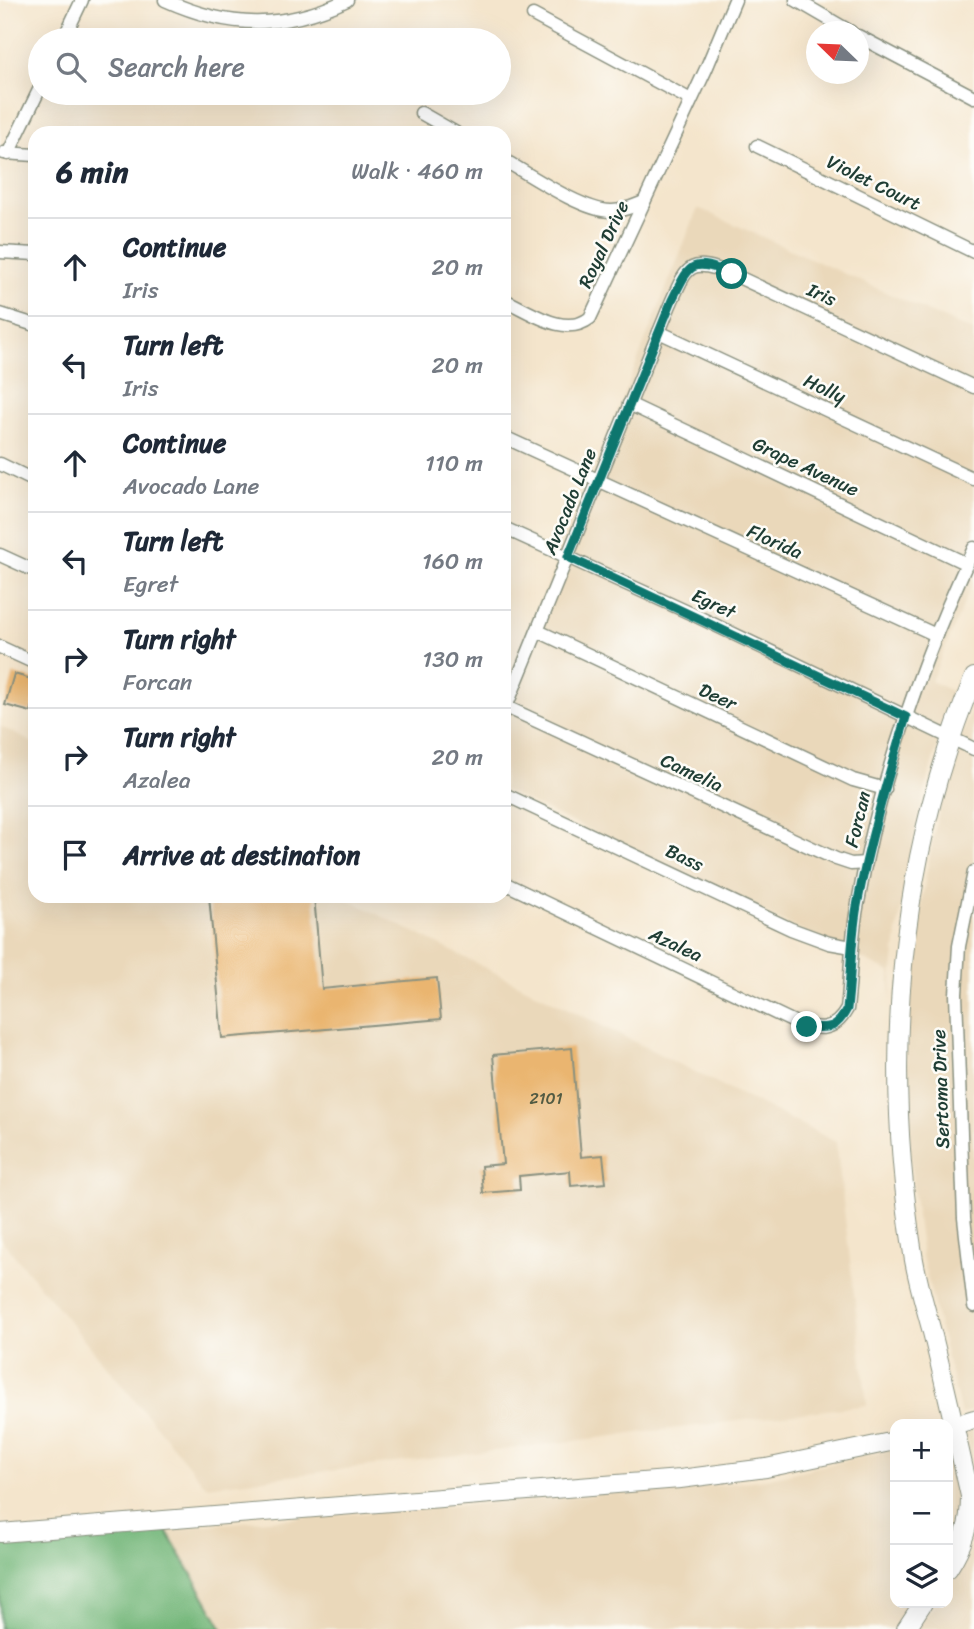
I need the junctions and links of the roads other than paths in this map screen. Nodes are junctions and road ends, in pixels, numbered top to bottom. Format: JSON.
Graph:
{"nodes":[{"id":1,"x":82,"y":0,"type":"edge"},
{"id":2,"x":165,"y":0,"type":"edge"},
{"id":3,"x":346,"y":0,"type":"edge"},
{"id":4,"x":735,"y":0,"type":"edge"},
{"id":5,"x":796,"y":0,"type":"edge"},
{"id":6,"x":533,"y":15,"type":"dead end"},
{"id":7,"x":832,"y":21,"type":"edge"},
{"id":8,"x":69,"y":28,"type":"edge"},
{"id":9,"x":869,"y":41,"type":"edge"},
{"id":10,"x":974,"y":97,"type":"edge"},
{"id":11,"x":691,"y":100,"type":"junction"},
{"id":12,"x":31,"y":105,"type":"edge"},
{"id":13,"x":421,"y":113,"type":"dead end"},
{"id":14,"x":444,"y":126,"type":"edge"},
{"id":15,"x":757,"y":146,"type":"dead end"},
{"id":16,"x":4,"y":153,"type":"edge"},
{"id":17,"x":28,"y":155,"type":"edge"},
{"id":18,"x":511,"y":164,"type":"edge"},
{"id":19,"x":644,"y":202,"type":"junction"},
{"id":20,"x":0,"y":252,"type":"edge"},
{"id":21,"x":974,"y":252,"type":"edge"},
{"id":22,"x":28,"y":254,"type":"edge"},
{"id":23,"x":511,"y":303,"type":"edge"},
{"id":24,"x":670,"y":305,"type":"joint"},
{"id":25,"x":0,"y":314,"type":"edge"},
{"id":26,"x":28,"y":324,"type":"edge"},
{"id":27,"x":659,"y":332,"type":"junction"},
{"id":28,"x":974,"y":387,"type":"edge"},
{"id":29,"x":629,"y":404,"type":"junction"},
{"id":30,"x":511,"y":440,"type":"edge"},
{"id":31,"x":0,"y":464,"type":"edge"},
{"id":32,"x":28,"y":478,"type":"edge"},
{"id":33,"x":974,"y":479,"type":"edge"},
{"id":34,"x":598,"y":482,"type":"junction"},
{"id":35,"x":511,"y":531,"type":"edge"},
{"id":36,"x":974,"y":548,"type":"edge"},
{"id":37,"x":0,"y":555,"type":"edge"},
{"id":38,"x":568,"y":557,"type":"junction"},
{"id":39,"x":967,"y":564,"type":"junction"},
{"id":40,"x":28,"y":568,"type":"edge"},
{"id":41,"x":538,"y":631,"type":"junction"},
{"id":42,"x":936,"y":635,"type":"junction"},
{"id":43,"x":0,"y":647,"type":"edge"},
{"id":44,"x":28,"y":660,"type":"edge"},
{"id":45,"x":974,"y":677,"type":"edge"},
{"id":46,"x":511,"y":694,"type":"edge"},
{"id":47,"x":511,"y":711,"type":"edge"},
{"id":48,"x":906,"y":717,"type":"junction"},
{"id":49,"x":950,"y":738,"type":"junction"},
{"id":50,"x":974,"y":749,"type":"edge"},
{"id":51,"x":884,"y":789,"type":"junction"},
{"id":52,"x":511,"y":797,"type":"edge"},
{"id":53,"x":866,"y":863,"type":"junction"},
{"id":54,"x":974,"y":872,"type":"edge"},
{"id":55,"x":511,"y":886,"type":"edge"},
{"id":56,"x":852,"y":947,"type":"junction"},
{"id":57,"x":834,"y":1026,"type":"joint"},
{"id":58,"x":974,"y":1306,"type":"edge"},
{"id":59,"x":949,"y":1419,"type":"edge"},
{"id":60,"x":974,"y":1419,"type":"edge"},
{"id":61,"x":953,"y":1425,"type":"edge"},
{"id":62,"x":953,"y":1433,"type":"edge"},
{"id":63,"x":890,"y":1442,"type":"edge"},
{"id":64,"x":0,"y":1533,"type":"edge"},
{"id":65,"x":953,"y":1560,"type":"edge"},
{"id":66,"x":920,"y":1608,"type":"edge"},
{"id":67,"x":906,"y":1629,"type":"edge"}],
"edges":[{"from":1,"to":8,"type":"street"},
{"from":2,"to":3,"type":"street"},
{"from":4,"to":11,"type":"street","name":"Royal Drive"},
{"from":5,"to":7,"type":"street"},
{"from":6,"to":11,"type":"street"},
{"from":9,"to":10,"type":"street"},
{"from":11,"to":19,"type":"street","name":"Royal Drive"},
{"from":12,"to":16,"type":"street"},
{"from":13,"to":14,"type":"street"},
{"from":15,"to":21,"type":"street","name":"Violet Court"},
{"from":16,"to":17,"type":"street"},
{"from":18,"to":19,"type":"street"},
{"from":19,"to":23,"type":"street","name":"Royal Drive"},
{"from":20,"to":22,"type":"street"},
{"from":24,"to":27,"type":"street","name":"Avocado Lane"},
{"from":24,"to":28,"type":"street","name":"Iris"},
{"from":25,"to":26,"type":"street"},
{"from":27,"to":29,"type":"street","name":"Avocado Lane"},
{"from":27,"to":33,"type":"street","name":"Holly"},
{"from":29,"to":34,"type":"street","name":"Avocado Lane"},
{"from":29,"to":39,"type":"street","name":"Grape Avenue"},
{"from":30,"to":34,"type":"street","name":"Florida"},
{"from":31,"to":32,"type":"street"},
{"from":34,"to":38,"type":"street","name":"Avocado Lane"},
{"from":34,"to":42,"type":"street","name":"Florida"},
{"from":35,"to":38,"type":"street","name":"Egret"},
{"from":36,"to":39,"type":"street","name":"Forcan"},
{"from":37,"to":40,"type":"street"},
{"from":38,"to":41,"type":"street","name":"Avocado Lane"},
{"from":38,"to":48,"type":"street","name":"Egret"},
{"from":39,"to":42,"type":"street","name":"Forcan"},
{"from":41,"to":46,"type":"street","name":"Avocado Lane"},
{"from":41,"to":51,"type":"street","name":"Deer"},
{"from":42,"to":48,"type":"street","name":"Forcan"},
{"from":43,"to":44,"type":"street"},
{"from":45,"to":49,"type":"main road"},
{"from":47,"to":53,"type":"street","name":"Camelia"},
{"from":48,"to":49,"type":"street","name":"Egret"},
{"from":48,"to":51,"type":"street","name":"Forcan"},
{"from":49,"to":50,"type":"street","name":"Egret"},
{"from":49,"to":59,"type":"main road"},
{"from":51,"to":53,"type":"street","name":"Forcan"},
{"from":52,"to":56,"type":"street","name":"Bass"},
{"from":53,"to":56,"type":"street","name":"Forcan"},
{"from":54,"to":58,"type":"street","name":"Sertoma Drive"},
{"from":55,"to":57,"type":"street","name":"Azalea"},
{"from":56,"to":57,"type":"street","name":"Forcan"},
{"from":60,"to":61,"type":"main road"},
{"from":62,"to":65,"type":"main road"},
{"from":63,"to":64,"type":"main road"},
{"from":66,"to":67,"type":"main road"}]}
